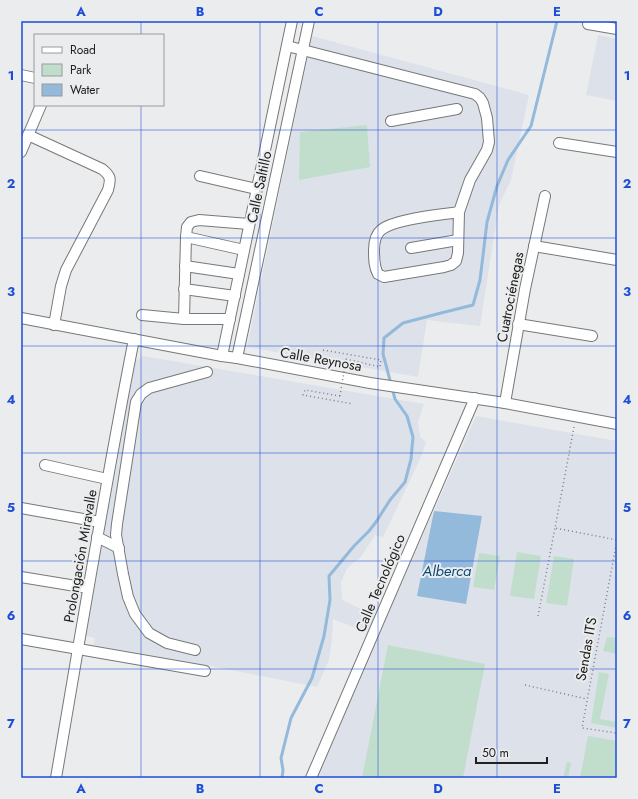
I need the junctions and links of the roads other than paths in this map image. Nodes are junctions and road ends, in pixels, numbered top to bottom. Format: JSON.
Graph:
{"nodes":[{"id":1,"x":292,"y":21,"type":"edge"},
{"id":2,"x":309,"y":21,"type":"edge"},
{"id":3,"x":588,"y":24,"type":"dead end"},
{"id":4,"x":617,"y":29,"type":"edge"},
{"id":5,"x":287,"y":46,"type":"junction"},
{"id":6,"x":303,"y":49,"type":"junction"},
{"id":7,"x":21,"y":75,"type":"edge"},
{"id":8,"x":34,"y":78,"type":"edge"},
{"id":9,"x":41,"y":106,"type":"edge"},
{"id":10,"x":457,"y":109,"type":"dead end"},
{"id":11,"x":391,"y":121,"type":"dead end"},
{"id":12,"x":28,"y":135,"type":"junction"},
{"id":13,"x":560,"y":143,"type":"dead end"},
{"id":14,"x":21,"y":152,"type":"edge"},
{"id":15,"x":617,"y":152,"type":"edge"},
{"id":16,"x":200,"y":176,"type":"dead end"},
{"id":17,"x":256,"y":189,"type":"junction"},
{"id":18,"x":545,"y":196,"type":"dead end"},
{"id":19,"x":459,"y":212,"type":"junction"},
{"id":20,"x":249,"y":224,"type":"junction"},
{"id":21,"x":186,"y":237,"type":"junction"},
{"id":22,"x":458,"y":240,"type":"junction"},
{"id":23,"x":534,"y":246,"type":"junction"},
{"id":24,"x":412,"y":248,"type":"dead end"},
{"id":25,"x":244,"y":250,"type":"junction"},
{"id":26,"x":617,"y":260,"type":"edge"},
{"id":27,"x":185,"y":266,"type":"junction"},
{"id":28,"x":239,"y":274,"type":"junction"},
{"id":29,"x":184,"y":289,"type":"junction"},
{"id":30,"x":235,"y":296,"type":"junction"},
{"id":31,"x":142,"y":315,"type":"dead end"},
{"id":32,"x":21,"y":318,"type":"edge"},
{"id":33,"x":184,"y":319,"type":"junction"},
{"id":34,"x":230,"y":319,"type":"junction"},
{"id":35,"x":518,"y":324,"type":"junction"},
{"id":36,"x":54,"y":325,"type":"junction"},
{"id":37,"x":592,"y":336,"type":"dead end"},
{"id":38,"x":134,"y":339,"type":"junction"},
{"id":39,"x":222,"y":356,"type":"junction"},
{"id":40,"x":237,"y":358,"type":"junction"},
{"id":41,"x":208,"y":372,"type":"dead end"},
{"id":42,"x":475,"y":398,"type":"junction"},
{"id":43,"x":505,"y":404,"type":"junction"},
{"id":44,"x":617,"y":424,"type":"edge"},
{"id":45,"x":45,"y":465,"type":"dead end"},
{"id":46,"x":108,"y":479,"type":"junction"},
{"id":47,"x":21,"y":508,"type":"edge"},
{"id":48,"x":100,"y":522,"type":"junction"},
{"id":49,"x":97,"y":537,"type":"junction"},
{"id":50,"x":119,"y":548,"type":"junction"},
{"id":51,"x":21,"y":577,"type":"edge"},
{"id":52,"x":88,"y":588,"type":"junction"},
{"id":53,"x":21,"y":639,"type":"edge"},
{"id":54,"x":78,"y":649,"type":"junction"},
{"id":55,"x":196,"y":650,"type":"dead end"},
{"id":56,"x":205,"y":671,"type":"dead end"},
{"id":57,"x":56,"y":778,"type":"edge"},
{"id":58,"x":311,"y":778,"type":"edge"}],
"edges":[{"from":1,"to":5,"type":"street","name":"Calle Saltillo"},
{"from":2,"to":6,"type":"street","name":"Calle Saltillo"},
{"from":3,"to":4,"type":"street"},
{"from":5,"to":6,"type":"street"},
{"from":5,"to":17,"type":"street","name":"Calle Saltillo"},
{"from":6,"to":19,"type":"street"},
{"from":6,"to":40,"type":"street","name":"Calle Saltillo"},
{"from":7,"to":8,"type":"street"},
{"from":9,"to":12,"type":"street"},
{"from":10,"to":11,"type":"street"},
{"from":12,"to":14,"type":"street"},
{"from":12,"to":36,"type":"street"},
{"from":13,"to":15,"type":"street"},
{"from":16,"to":17,"type":"street"},
{"from":17,"to":20,"type":"street","name":"Calle Saltillo"},
{"from":18,"to":23,"type":"street","name":"Cuatrociénegas"},
{"from":19,"to":22,"type":"street"},
{"from":19,"to":22,"type":"street"},
{"from":20,"to":21,"type":"street"},
{"from":20,"to":25,"type":"street","name":"Calle Saltillo"},
{"from":21,"to":25,"type":"street"},
{"from":21,"to":27,"type":"street"},
{"from":22,"to":24,"type":"street"},
{"from":23,"to":26,"type":"street"},
{"from":23,"to":35,"type":"street","name":"Cuatrociénegas"},
{"from":25,"to":28,"type":"street","name":"Calle Saltillo"},
{"from":27,"to":28,"type":"street"},
{"from":27,"to":29,"type":"street"},
{"from":28,"to":30,"type":"street","name":"Calle Saltillo"},
{"from":29,"to":30,"type":"street"},
{"from":29,"to":33,"type":"street"},
{"from":30,"to":34,"type":"street","name":"Calle Saltillo"},
{"from":31,"to":33,"type":"street"},
{"from":32,"to":36,"type":"street","name":"Calle Reynosa"},
{"from":33,"to":34,"type":"street"},
{"from":34,"to":39,"type":"street","name":"Calle Saltillo"},
{"from":35,"to":37,"type":"street"},
{"from":35,"to":43,"type":"street","name":"Cuatrociénegas"},
{"from":36,"to":38,"type":"street","name":"Calle Reynosa"},
{"from":38,"to":39,"type":"street","name":"Calle Reynosa"},
{"from":38,"to":46,"type":"street","name":"Prolongación Miravalle"},
{"from":39,"to":40,"type":"street","name":"Calle Reynosa"},
{"from":40,"to":42,"type":"street","name":"Calle Reynosa"},
{"from":41,"to":50,"type":"street"},
{"from":42,"to":43,"type":"street","name":"Calle Reynosa"},
{"from":42,"to":58,"type":"street","name":"Calle Tecnológico"},
{"from":43,"to":44,"type":"street","name":"Calle Reynosa"},
{"from":45,"to":46,"type":"street"},
{"from":46,"to":48,"type":"street","name":"Prolongación Miravalle"},
{"from":47,"to":48,"type":"street"},
{"from":48,"to":49,"type":"street","name":"Prolongación Miravalle"},
{"from":49,"to":50,"type":"street"},
{"from":49,"to":52,"type":"street","name":"Prolongación Miravalle"},
{"from":50,"to":55,"type":"street"},
{"from":51,"to":52,"type":"street"},
{"from":52,"to":54,"type":"street","name":"Prolongación Miravalle"},
{"from":53,"to":54,"type":"street"},
{"from":54,"to":56,"type":"street"},
{"from":54,"to":57,"type":"street","name":"Prolongación Miravalle"}]}
